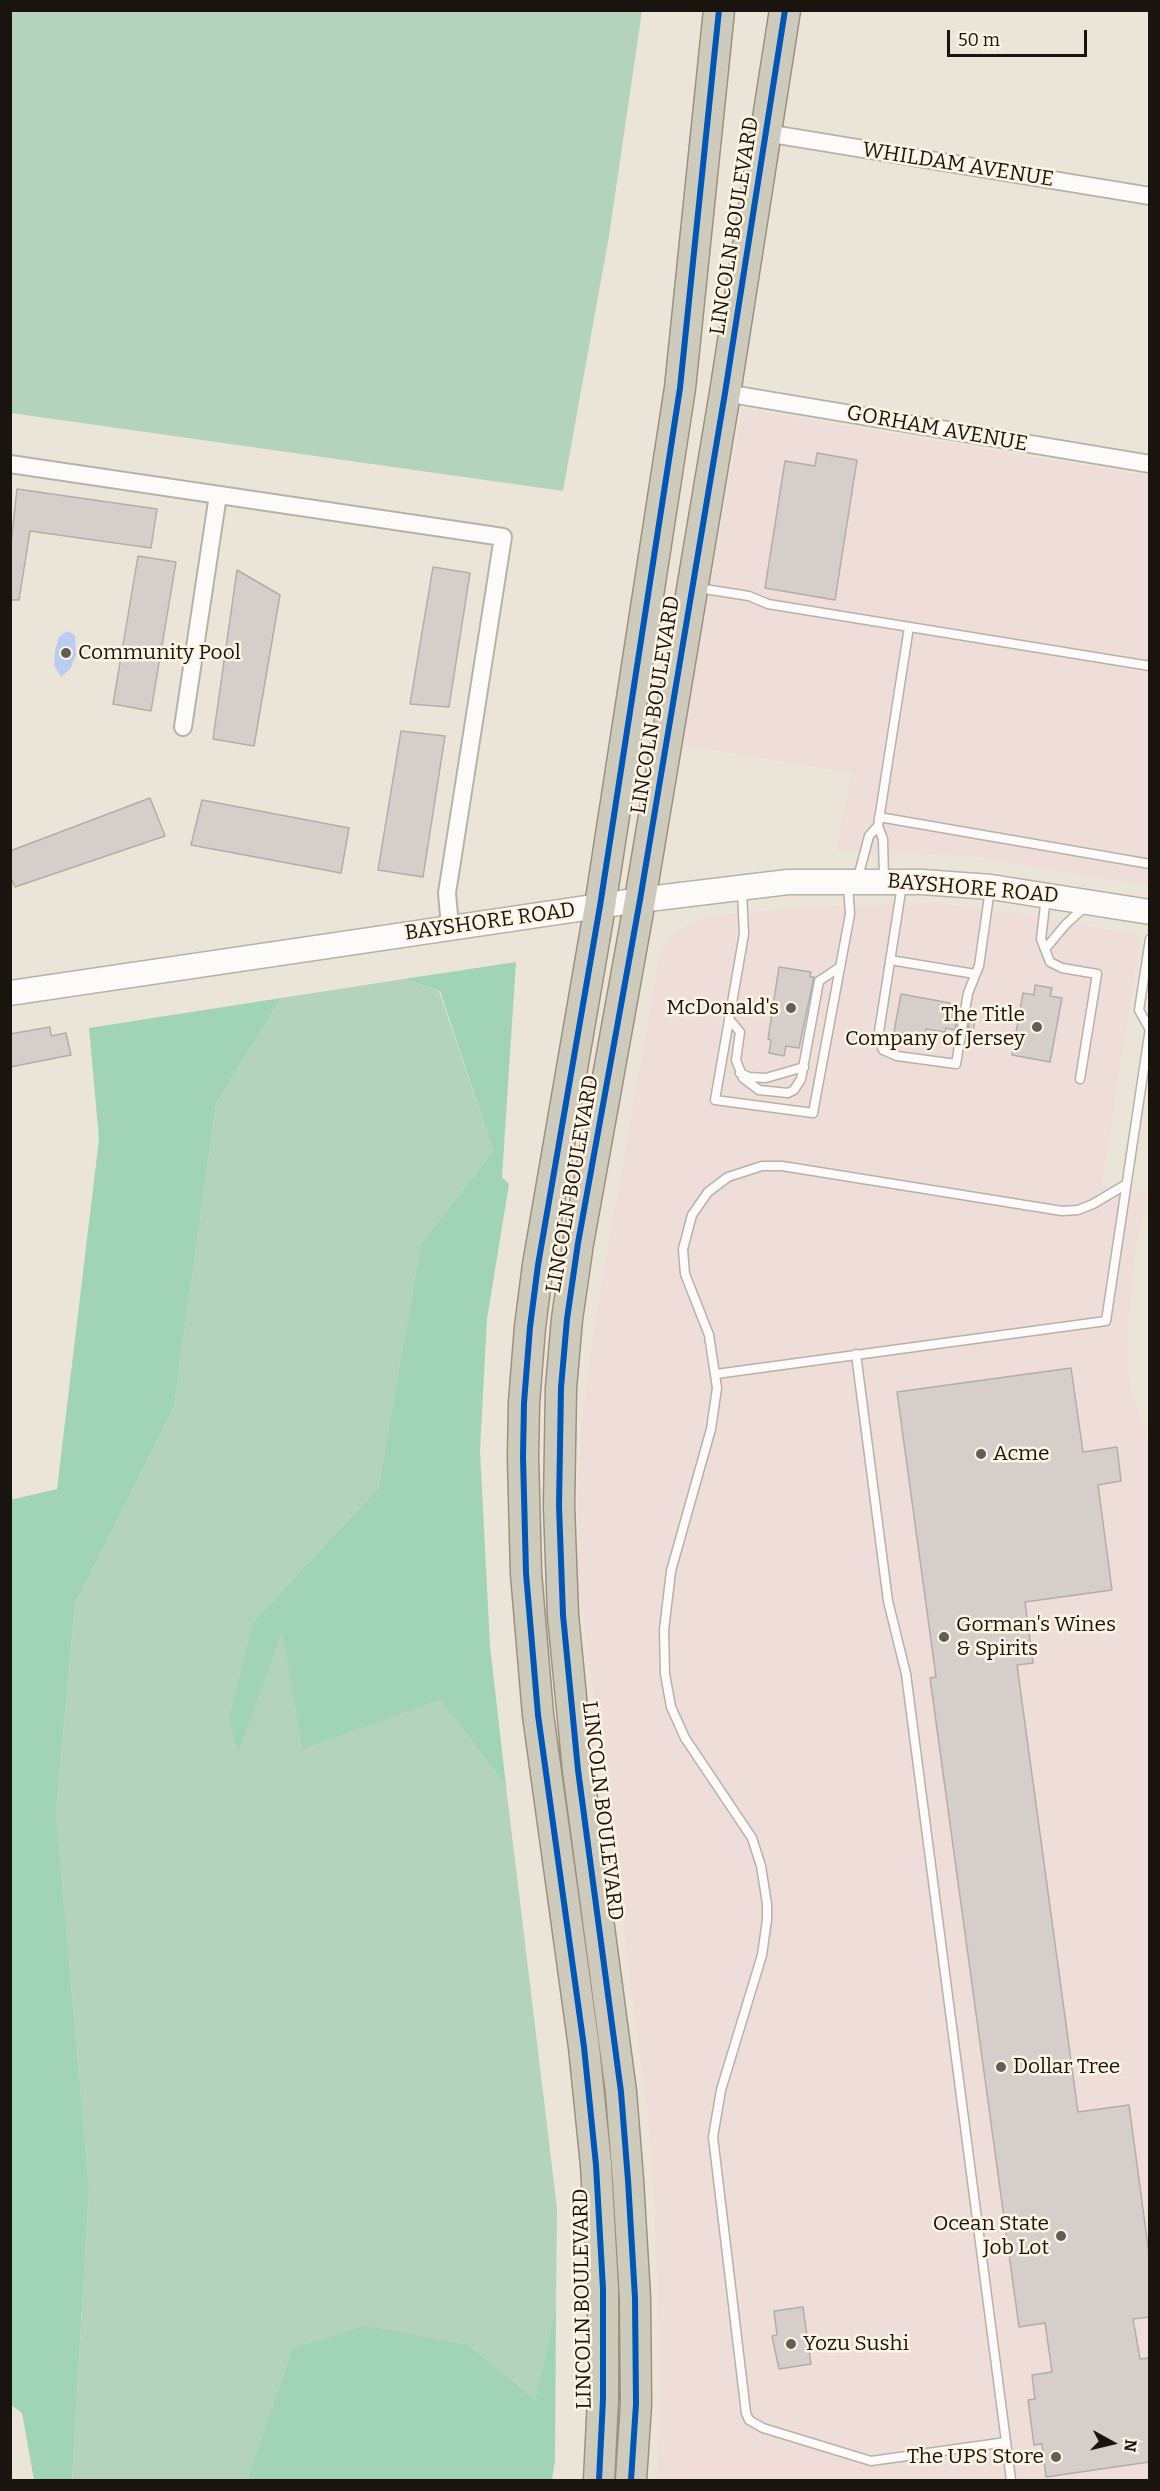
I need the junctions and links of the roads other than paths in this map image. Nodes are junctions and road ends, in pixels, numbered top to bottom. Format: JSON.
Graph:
{"nodes":[{"id":1,"x":719,"y":10,"type":"edge"},
{"id":2,"x":785,"y":10,"type":"edge"},
{"id":3,"x":766,"y":133,"type":"junction"},
{"id":4,"x":1149,"y":196,"type":"edge"},
{"id":5,"x":725,"y":393,"type":"junction"},
{"id":6,"x":1149,"y":464,"type":"edge"},
{"id":7,"x":10,"y":465,"type":"edge"},
{"id":8,"x":218,"y":495,"type":"junction"},
{"id":9,"x":692,"y":587,"type":"junction"},
{"id":10,"x":909,"y":627,"type":"junction"},
{"id":11,"x":1149,"y":666,"type":"edge"},
{"id":12,"x":183,"y":728,"type":"dead end"},
{"id":13,"x":878,"y":822,"type":"junction"},
{"id":14,"x":1149,"y":864,"type":"edge"},
{"id":15,"x":852,"y":881,"type":"junction"},
{"id":16,"x":893,"y":881,"type":"junction"},
{"id":17,"x":741,"y":887,"type":"junction"},
{"id":18,"x":991,"y":887,"type":"junction"},
{"id":19,"x":1047,"y":894,"type":"junction"},
{"id":20,"x":640,"y":900,"type":"junction"},
{"id":21,"x":1091,"y":902,"type":"junction"},
{"id":22,"x":600,"y":906,"type":"junction"},
{"id":23,"x":1149,"y":912,"type":"edge"},
{"id":24,"x":450,"y":927,"type":"junction"},
{"id":25,"x":1149,"y":939,"type":"edge"},
{"id":26,"x":1046,"y":948,"type":"junction"},
{"id":27,"x":890,"y":960,"type":"junction"},
{"id":28,"x":840,"y":967,"type":"junction"},
{"id":29,"x":975,"y":974,"type":"junction"},
{"id":30,"x":10,"y":993,"type":"edge"},
{"id":31,"x":729,"y":1019,"type":"junction"},
{"id":32,"x":1149,"y":1028,"type":"edge"},
{"id":33,"x":804,"y":1067,"type":"junction"},
{"id":34,"x":740,"y":1073,"type":"junction"},
{"id":35,"x":1080,"y":1079,"type":"dead end"},
{"id":36,"x":1125,"y":1185,"type":"junction"},
{"id":37,"x":856,"y":1354,"type":"junction"},
{"id":38,"x":716,"y":1374,"type":"junction"},
{"id":39,"x":1006,"y":2442,"type":"junction"},
{"id":40,"x":598,"y":2481,"type":"edge"},
{"id":41,"x":630,"y":2481,"type":"edge"},
{"id":42,"x":1011,"y":2481,"type":"edge"}],
"edges":[{"from":1,"to":22,"type":"highway","name":"LINCOLN BOULEVARD"},
{"from":2,"to":3,"type":"highway","name":"LINCOLN BOULEVARD"},
{"from":3,"to":4,"type":"street","name":"WHILDAM AVENUE"},
{"from":3,"to":5,"type":"highway","name":"LINCOLN BOULEVARD"},
{"from":5,"to":6,"type":"street","name":"GORHAM AVENUE"},
{"from":5,"to":9,"type":"highway","name":"LINCOLN BOULEVARD"},
{"from":7,"to":8,"type":"street"},
{"from":8,"to":12,"type":"street"},
{"from":8,"to":24,"type":"street"},
{"from":9,"to":10,"type":"lane"},
{"from":9,"to":20,"type":"highway","name":"LINCOLN BOULEVARD"},
{"from":10,"to":11,"type":"lane"},
{"from":10,"to":13,"type":"lane"},
{"from":13,"to":14,"type":"lane"},
{"from":13,"to":15,"type":"lane"},
{"from":13,"to":16,"type":"lane"},
{"from":15,"to":16,"type":"street","name":"BAYSHORE ROAD"},
{"from":15,"to":17,"type":"street","name":"BAYSHORE ROAD"},
{"from":15,"to":28,"type":"lane"},
{"from":16,"to":18,"type":"street","name":"BAYSHORE ROAD"},
{"from":16,"to":27,"type":"lane"},
{"from":17,"to":20,"type":"street","name":"BAYSHORE ROAD"},
{"from":17,"to":31,"type":"lane"},
{"from":18,"to":19,"type":"street","name":"BAYSHORE ROAD"},
{"from":18,"to":29,"type":"lane"},
{"from":19,"to":21,"type":"street","name":"BAYSHORE ROAD"},
{"from":19,"to":26,"type":"lane"},
{"from":20,"to":22,"type":"street","name":"BAYSHORE ROAD"},
{"from":20,"to":41,"type":"highway","name":"LINCOLN BOULEVARD"},
{"from":21,"to":23,"type":"street","name":"BAYSHORE ROAD"},
{"from":21,"to":26,"type":"lane"},
{"from":22,"to":24,"type":"street","name":"BAYSHORE ROAD"},
{"from":22,"to":40,"type":"highway","name":"LINCOLN BOULEVARD"},
{"from":24,"to":30,"type":"street","name":"BAYSHORE ROAD"},
{"from":25,"to":32,"type":"lane"},
{"from":26,"to":35,"type":"lane"},
{"from":27,"to":29,"type":"lane"},
{"from":27,"to":29,"type":"lane"},
{"from":28,"to":31,"type":"lane"},
{"from":28,"to":33,"type":"lane"},
{"from":31,"to":34,"type":"lane"},
{"from":32,"to":36,"type":"lane"},
{"from":33,"to":34,"type":"lane"},
{"from":33,"to":34,"type":"lane"},
{"from":36,"to":37,"type":"lane"},
{"from":36,"to":38,"type":"lane"},
{"from":37,"to":38,"type":"lane"},
{"from":37,"to":39,"type":"lane"},
{"from":38,"to":39,"type":"lane"},
{"from":39,"to":42,"type":"lane"}]}
